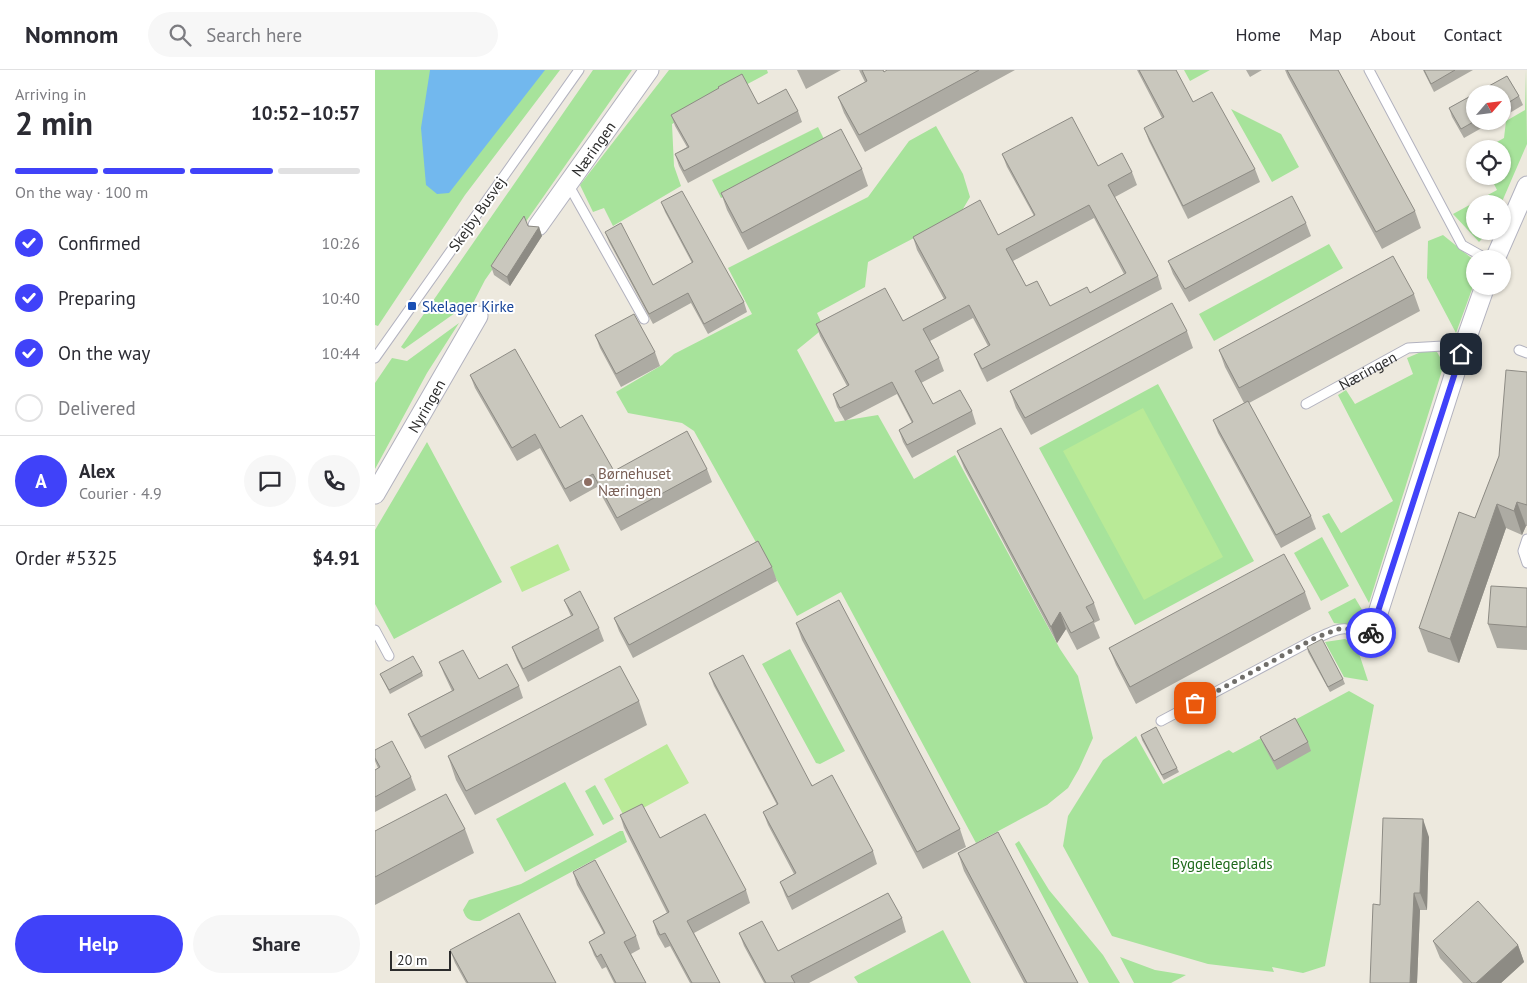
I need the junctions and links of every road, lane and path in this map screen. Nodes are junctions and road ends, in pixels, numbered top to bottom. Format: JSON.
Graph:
{"nodes":[{"id":1,"x":579,"y":70,"type":"edge"},
{"id":2,"x":649,"y":70,"type":"edge"},
{"id":3,"x":1369,"y":70,"type":"edge"},
{"id":4,"x":568,"y":184,"type":"junction"},
{"id":5,"x":1527,"y":186,"type":"edge"},
{"id":6,"x":538,"y":226,"type":"edge"},
{"id":7,"x":1471,"y":250,"type":"edge"},
{"id":8,"x":1499,"y":250,"type":"edge"},
{"id":9,"x":1482,"y":295,"type":"edge"},
{"id":10,"x":478,"y":316,"type":"dead end"},
{"id":11,"x":644,"y":319,"type":"edge"},
{"id":12,"x":1461,"y":354,"type":"junction"},
{"id":13,"x":375,"y":358,"type":"edge"},
{"id":14,"x":1307,"y":404,"type":"dead end"},
{"id":15,"x":375,"y":494,"type":"edge"},
{"id":16,"x":1527,"y":539,"type":"edge"},
{"id":17,"x":1527,"y":563,"type":"edge"},
{"id":18,"x":375,"y":630,"type":"edge"},
{"id":19,"x":1369,"y":641,"type":"joint"},
{"id":20,"x":389,"y":656,"type":"dead end"},
{"id":21,"x":1161,"y":721,"type":"dead end"}],
"edges":[{"from":1,"to":13,"type":"lane","name":"Skejby Busvej"},
{"from":2,"to":4,"type":"street","name":"Næringen"},
{"from":3,"to":7,"type":"lane"},
{"from":4,"to":6,"type":"street","name":"Næringen"},
{"from":4,"to":11,"type":"lane"},
{"from":5,"to":8,"type":"street"},
{"from":9,"to":12,"type":"street"},
{"from":10,"to":15,"type":"street","name":"Nyringen"},
{"from":12,"to":14,"type":"lane","name":"Næringen"},
{"from":12,"to":19,"type":"street"},
{"from":16,"to":17,"type":"lane"},
{"from":18,"to":20,"type":"lane"},
{"from":19,"to":21,"type":"lane"}]}
